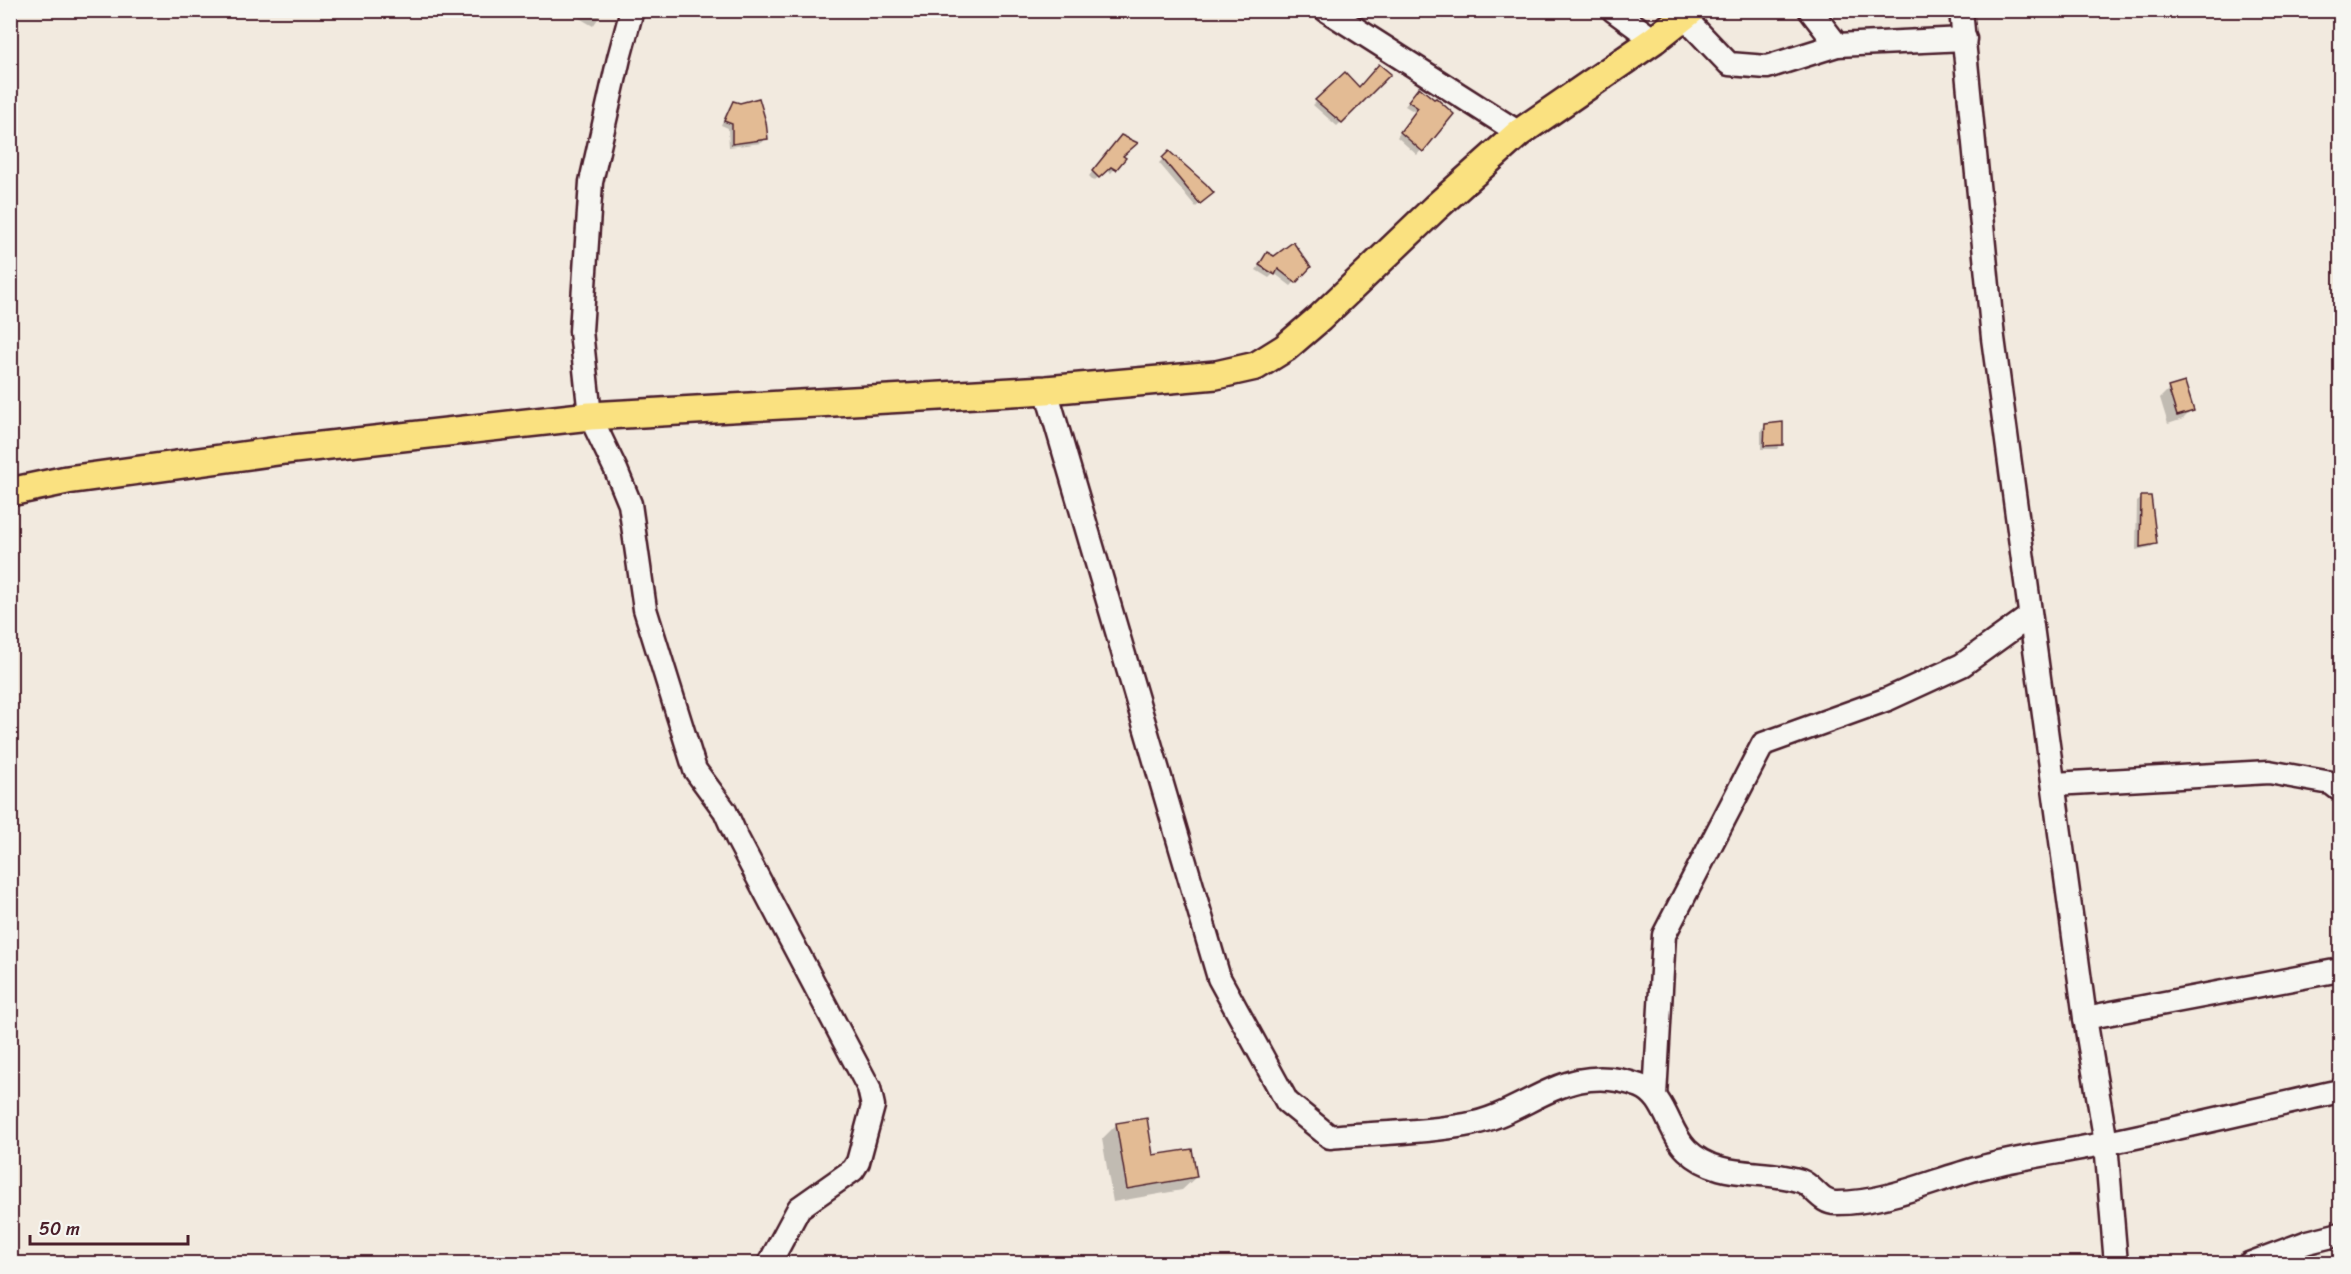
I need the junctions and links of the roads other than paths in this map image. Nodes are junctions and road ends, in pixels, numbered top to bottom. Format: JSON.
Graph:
{"nodes":[{"id":1,"x":632,"y":10,"type":"edge"},
{"id":2,"x":1326,"y":10,"type":"edge"},
{"id":3,"x":1612,"y":10,"type":"edge"},
{"id":4,"x":1810,"y":10,"type":"edge"},
{"id":5,"x":1961,"y":10,"type":"edge"},
{"id":6,"x":1688,"y":14,"type":"edge"},
{"id":7,"x":1965,"y":39,"type":"junction"},
{"id":8,"x":1654,"y":40,"type":"junction"},
{"id":9,"x":1837,"y":45,"type":"junction"},
{"id":10,"x":1519,"y":133,"type":"junction"},
{"id":11,"x":1046,"y":390,"type":"junction"},
{"id":12,"x":590,"y":416,"type":"junction"},
{"id":13,"x":10,"y":492,"type":"edge"},
{"id":14,"x":2030,"y":616,"type":"junction"},
{"id":15,"x":2054,"y":784,"type":"junction"},
{"id":16,"x":2340,"y":790,"type":"edge"},
{"id":17,"x":2340,"y":970,"type":"edge"},
{"id":18,"x":2085,"y":1018,"type":"junction"},
{"id":19,"x":2340,"y":1091,"type":"edge"},
{"id":20,"x":1655,"y":1096,"type":"junction"},
{"id":21,"x":2106,"y":1143,"type":"junction"},
{"id":22,"x":2340,"y":1234,"type":"edge"},
{"id":23,"x":769,"y":1263,"type":"edge"},
{"id":24,"x":2116,"y":1263,"type":"edge"},
{"id":25,"x":2249,"y":1263,"type":"edge"}],
"edges":[{"from":1,"to":12,"type":"street"},
{"from":2,"to":10,"type":"street"},
{"from":3,"to":8,"type":"street"},
{"from":4,"to":9,"type":"street"},
{"from":5,"to":7,"type":"street"},
{"from":6,"to":8,"type":"main road"},
{"from":6,"to":9,"type":"street"},
{"from":7,"to":9,"type":"street"},
{"from":7,"to":14,"type":"street"},
{"from":8,"to":10,"type":"main road"},
{"from":10,"to":11,"type":"main road"},
{"from":11,"to":12,"type":"main road"},
{"from":11,"to":20,"type":"street"},
{"from":12,"to":13,"type":"main road"},
{"from":12,"to":23,"type":"street"},
{"from":14,"to":15,"type":"street"},
{"from":14,"to":20,"type":"street"},
{"from":15,"to":16,"type":"street"},
{"from":15,"to":18,"type":"street"},
{"from":17,"to":18,"type":"street"},
{"from":18,"to":21,"type":"street"},
{"from":19,"to":21,"type":"street"},
{"from":20,"to":21,"type":"street"},
{"from":21,"to":24,"type":"street"},
{"from":22,"to":25,"type":"street"}]}
